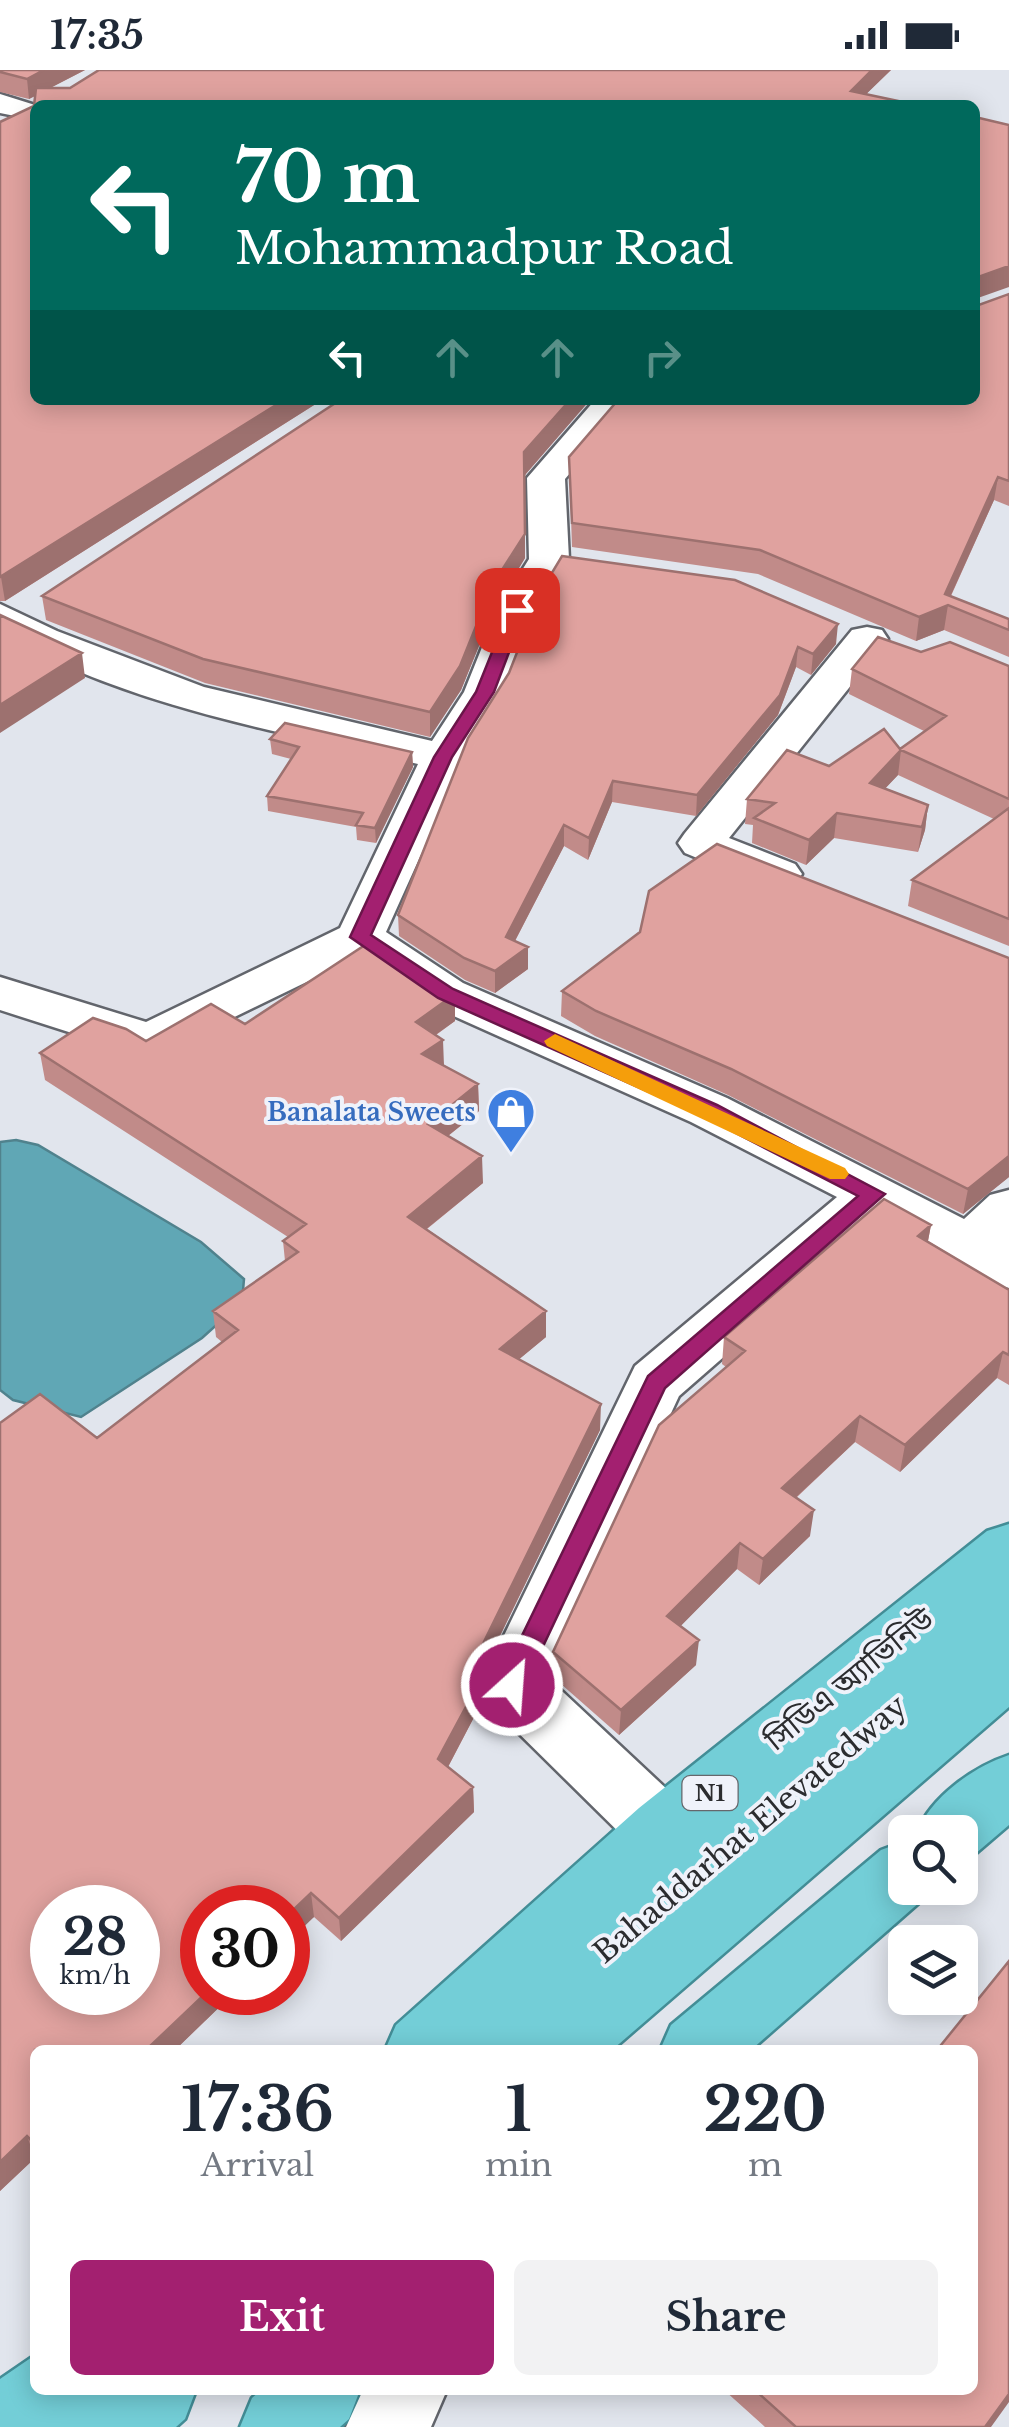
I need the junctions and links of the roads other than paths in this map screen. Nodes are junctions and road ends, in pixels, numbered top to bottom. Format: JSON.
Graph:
{"nodes":[{"id":1,"x":0,"y":103,"type":"edge"},
{"id":2,"x":29,"y":113,"type":"edge"},
{"id":3,"x":610,"y":405,"type":"edge"},
{"id":4,"x":24,"y":619,"type":"edge"},
{"id":5,"x":867,"y":638,"type":"dead end"},
{"id":6,"x":0,"y":666,"type":"edge"},
{"id":7,"x":443,"y":757,"type":"junction"},
{"id":8,"x":828,"y":894,"type":"edge"},
{"id":9,"x":360,"y":937,"type":"junction"},
{"id":10,"x":0,"y":993,"type":"edge"},
{"id":11,"x":874,"y":1194,"type":"junction"},
{"id":12,"x":1009,"y":1209,"type":"edge"},
{"id":13,"x":988,"y":1257,"type":"edge"},
{"id":14,"x":1009,"y":1550,"type":"edge"},
{"id":15,"x":1009,"y":1610,"type":"edge"},
{"id":16,"x":1009,"y":1668,"type":"edge"},
{"id":17,"x":1009,"y":1784,"type":"edge"},
{"id":18,"x":643,"y":1811,"type":"junction"},
{"id":19,"x":972,"y":1815,"type":"edge"},
{"id":20,"x":888,"y":1887,"type":"edge"},
{"id":21,"x":427,"y":2045,"type":"edge"},
{"id":22,"x":498,"y":2045,"type":"edge"},
{"id":23,"x":563,"y":2045,"type":"edge"},
{"id":24,"x":703,"y":2045,"type":"edge"},
{"id":25,"x":42,"y":2395,"type":"edge"},
{"id":26,"x":88,"y":2395,"type":"edge"},
{"id":27,"x":151,"y":2395,"type":"edge"},
{"id":28,"x":315,"y":2395,"type":"edge"},
{"id":29,"x":404,"y":2395,"type":"edge"},
{"id":30,"x":7,"y":2427,"type":"edge"},
{"id":31,"x":53,"y":2427,"type":"edge"},
{"id":32,"x":116,"y":2427,"type":"edge"},
{"id":33,"x":281,"y":2427,"type":"edge"},
{"id":34,"x":387,"y":2427,"type":"edge"}],
"edges":[{"from":1,"to":2,"type":"street"},
{"from":3,"to":7,"type":"street"},
{"from":4,"to":6,"type":"street"},
{"from":4,"to":7,"type":"street"},
{"from":5,"to":8,"type":"street"},
{"from":7,"to":9,"type":"street"},
{"from":9,"to":10,"type":"street"},
{"from":9,"to":11,"type":"street"},
{"from":11,"to":13,"type":"street"},
{"from":11,"to":18,"type":"street"},
{"from":12,"to":13,"type":"street"},
{"from":14,"to":18,"type":"highway","name":"সিডিএ অ্যাভিনিউ","number":"N1"},
{"from":15,"to":22,"type":"highway","name":"Bahaddarhat Elevatedway"},
{"from":16,"to":23,"type":"highway","name":"Bahaddarhat Elevatedway"},
{"from":17,"to":19,"type":"highway"},
{"from":18,"to":21,"type":"highway","name":"সিডিএ অ্যাভিনিউ","number":"N1"},
{"from":20,"to":24,"type":"highway"},
{"from":25,"to":30,"type":"highway"},
{"from":26,"to":31,"type":"highway"},
{"from":27,"to":32,"type":"highway"},
{"from":28,"to":33,"type":"highway"},
{"from":29,"to":34,"type":"street"}]}
